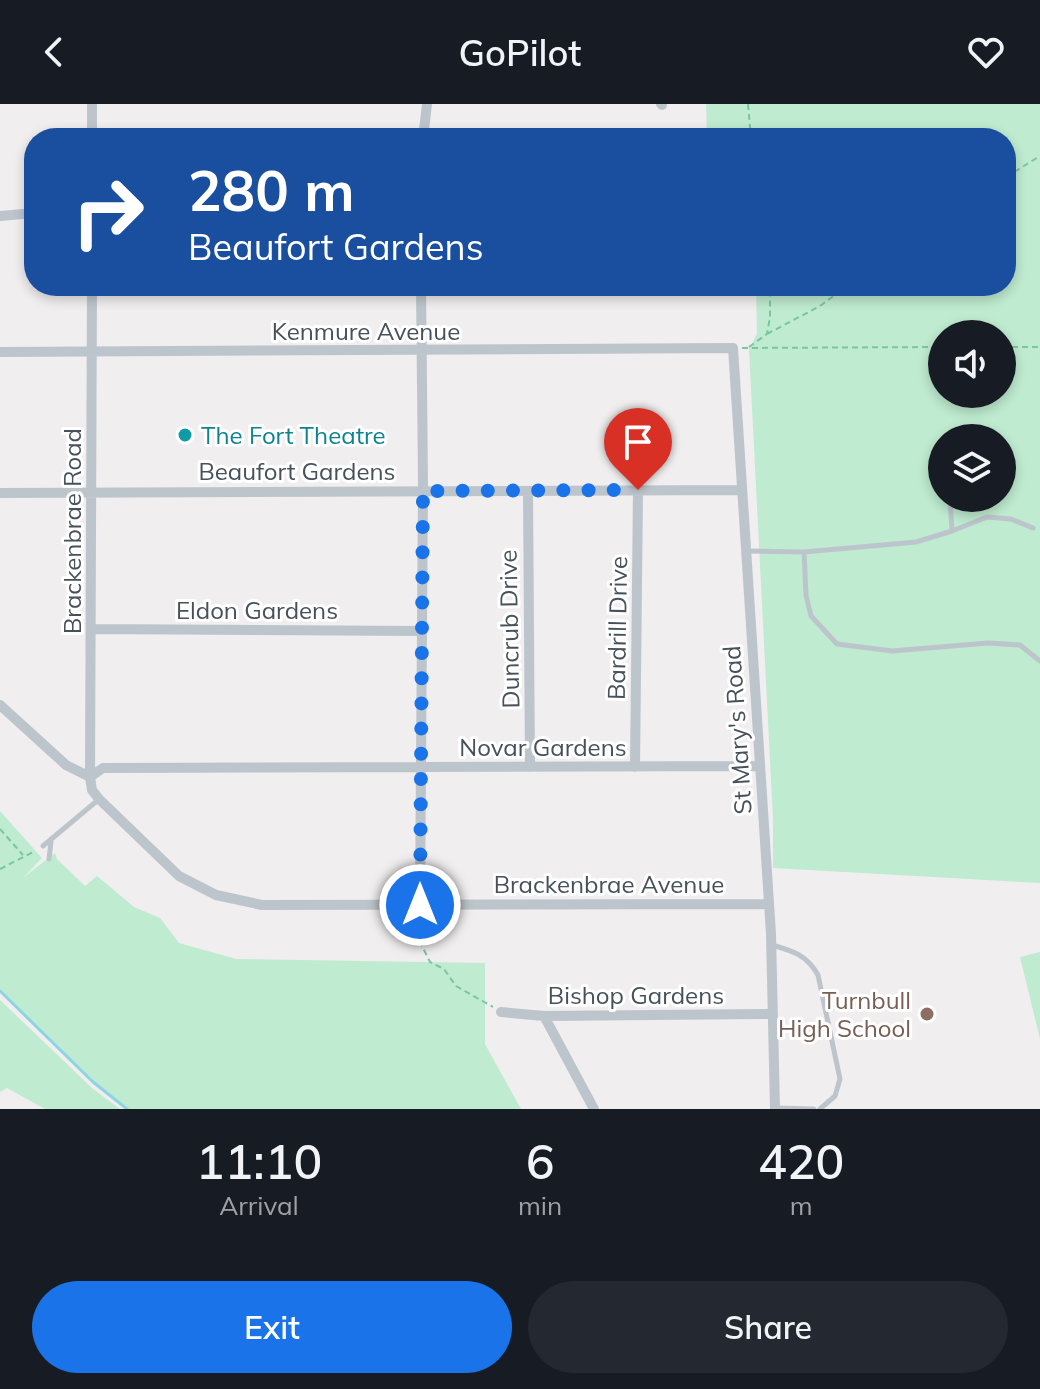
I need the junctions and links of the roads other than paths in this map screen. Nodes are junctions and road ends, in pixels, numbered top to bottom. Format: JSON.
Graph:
{"nodes":[{"id":1,"x":92,"y":104,"type":"edge"},
{"id":2,"x":427,"y":104,"type":"edge"},
{"id":3,"x":92,"y":128,"type":"edge"},
{"id":4,"x":424,"y":128,"type":"edge"},
{"id":5,"x":24,"y":214,"type":"edge"},
{"id":6,"x":0,"y":216,"type":"edge"},
{"id":7,"x":92,"y":296,"type":"edge"},
{"id":8,"x":421,"y":296,"type":"edge"},
{"id":9,"x":733,"y":348,"type":"joint"},
{"id":10,"x":422,"y":350,"type":"junction"},
{"id":11,"x":0,"y":352,"type":"edge"},
{"id":12,"x":92,"y":352,"type":"junction"},
{"id":13,"x":638,"y":490,"type":"junction"},
{"id":14,"x":742,"y":490,"type":"junction"},
{"id":15,"x":423,"y":491,"type":"junction"},
{"id":16,"x":528,"y":491,"type":"junction"},
{"id":17,"x":92,"y":492,"type":"junction"},
{"id":18,"x":0,"y":493,"type":"edge"},
{"id":19,"x":951,"y":512,"type":"edge"},
{"id":20,"x":1033,"y":528,"type":"dead end"},
{"id":21,"x":952,"y":531,"type":"junction"},
{"id":22,"x":746,"y":551,"type":"junction"},
{"id":23,"x":804,"y":552,"type":"junction"},
{"id":24,"x":92,"y":629,"type":"junction"},
{"id":25,"x":422,"y":631,"type":"junction"},
{"id":26,"x":1040,"y":661,"type":"edge"},
{"id":27,"x":0,"y":705,"type":"edge"},
{"id":28,"x":759,"y":766,"type":"junction"},
{"id":29,"x":420,"y":767,"type":"junction"},
{"id":30,"x":530,"y":767,"type":"junction"},
{"id":31,"x":635,"y":767,"type":"junction"},
{"id":32,"x":90,"y":777,"type":"junction"},
{"id":33,"x":99,"y":799,"type":"junction"},
{"id":34,"x":51,"y":841,"type":"junction"},
{"id":35,"x":43,"y":846,"type":"road end"},
{"id":36,"x":49,"y":859,"type":"dead end"},
{"id":37,"x":769,"y":904,"type":"junction"},
{"id":38,"x":420,"y":905,"type":"junction"},
{"id":39,"x":771,"y":944,"type":"junction"},
{"id":40,"x":501,"y":1012,"type":"road end"},
{"id":41,"x":772,"y":1014,"type":"junction"},
{"id":42,"x":544,"y":1016,"type":"junction"},
{"id":43,"x":774,"y":1108,"type":"edge"},
{"id":44,"x":594,"y":1109,"type":"edge"},
{"id":45,"x":814,"y":1109,"type":"edge"},
{"id":46,"x":820,"y":1109,"type":"edge"}],
"edges":[{"from":1,"to":3,"type":"street"},
{"from":2,"to":4,"type":"street"},
{"from":5,"to":6,"type":"street"},
{"from":7,"to":12,"type":"street","name":"Brackenbrae Road"},
{"from":8,"to":10,"type":"street"},
{"from":9,"to":10,"type":"street","name":"Kenmure Avenue"},
{"from":9,"to":14,"type":"street","name":"St Mary's Road"},
{"from":10,"to":12,"type":"street","name":"Kenmure Avenue"},
{"from":10,"to":15,"type":"street"},
{"from":11,"to":12,"type":"street","name":"Kenmure Avenue"},
{"from":12,"to":17,"type":"street","name":"Brackenbrae Road"},
{"from":13,"to":14,"type":"street","name":"Beaufort Gardens"},
{"from":13,"to":16,"type":"street","name":"Beaufort Gardens"},
{"from":13,"to":31,"type":"street","name":"Bardrill Drive"},
{"from":14,"to":22,"type":"street","name":"St Mary's Road"},
{"from":15,"to":16,"type":"street","name":"Beaufort Gardens"},
{"from":15,"to":17,"type":"street","name":"Beaufort Gardens"},
{"from":15,"to":25,"type":"street"},
{"from":16,"to":30,"type":"street","name":"Duncrub Drive"},
{"from":17,"to":18,"type":"street","name":"Beaufort Gardens"},
{"from":17,"to":24,"type":"street","name":"Brackenbrae Road"},
{"from":19,"to":21,"type":"lane"},
{"from":20,"to":21,"type":"lane"},
{"from":21,"to":23,"type":"lane"},
{"from":22,"to":23,"type":"lane"},
{"from":22,"to":28,"type":"street","name":"St Mary's Road"},
{"from":23,"to":26,"type":"lane"},
{"from":24,"to":25,"type":"street","name":"Eldon Gardens"},
{"from":24,"to":32,"type":"street","name":"Brackenbrae Road"},
{"from":25,"to":29,"type":"street"},
{"from":27,"to":32,"type":"street"},
{"from":28,"to":31,"type":"street","name":"Novar Gardens"},
{"from":28,"to":37,"type":"street","name":"St Mary's Road"},
{"from":29,"to":30,"type":"street","name":"Novar Gardens"},
{"from":29,"to":32,"type":"street","name":"Novar Gardens"},
{"from":29,"to":38,"type":"street"},
{"from":30,"to":31,"type":"street","name":"Novar Gardens"},
{"from":32,"to":33,"type":"street","name":"Brackenbrae Avenue"},
{"from":33,"to":34,"type":"lane"},
{"from":33,"to":38,"type":"street","name":"Brackenbrae Avenue"},
{"from":34,"to":35,"type":"lane"},
{"from":34,"to":36,"type":"lane"},
{"from":37,"to":38,"type":"street","name":"Brackenbrae Avenue"},
{"from":37,"to":39,"type":"street","name":"St Mary's Road"},
{"from":39,"to":41,"type":"street","name":"St Mary's Road"},
{"from":39,"to":46,"type":"lane"},
{"from":40,"to":42,"type":"street","name":"Bishop Gardens"},
{"from":41,"to":42,"type":"street","name":"Bishop Gardens"},
{"from":41,"to":43,"type":"street","name":"St Mary's Road"},
{"from":42,"to":44,"type":"street"},
{"from":43,"to":45,"type":"lane"}]}
